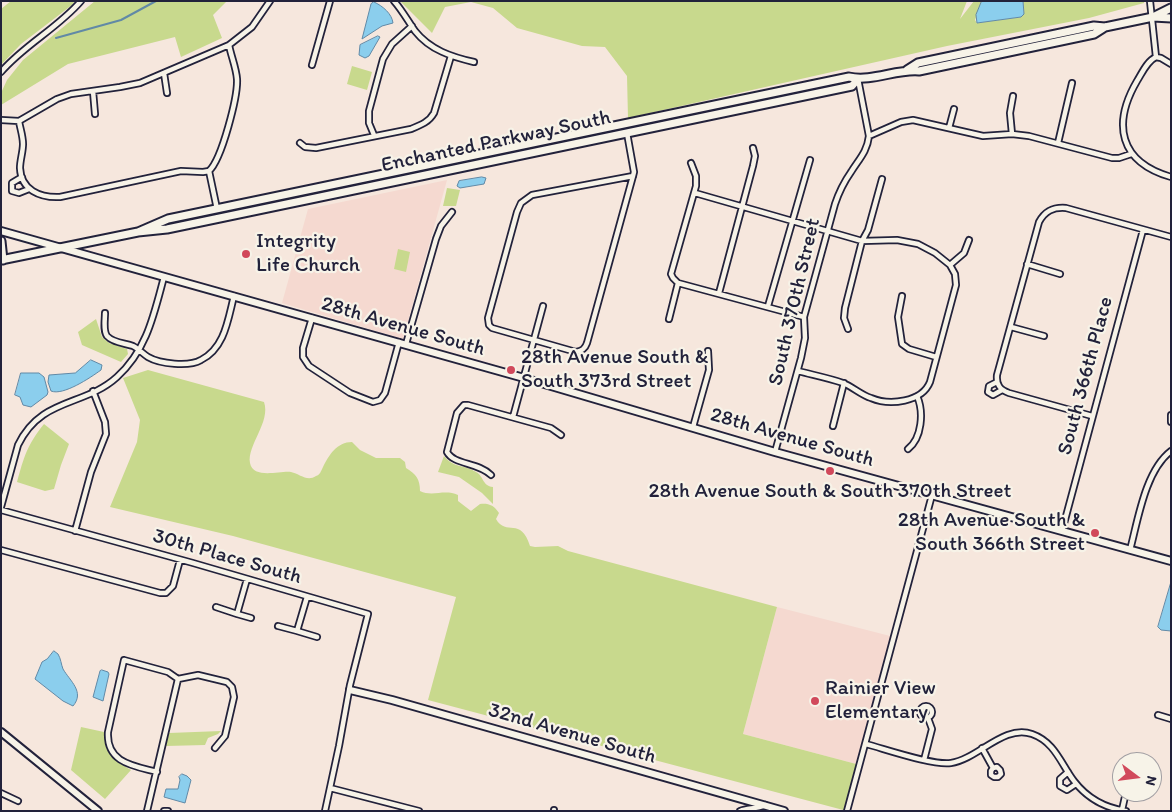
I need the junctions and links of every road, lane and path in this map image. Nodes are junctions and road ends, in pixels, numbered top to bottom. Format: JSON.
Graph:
{"nodes":[{"id":1,"x":82,"y":1,"type":"edge"},
{"id":2,"x":270,"y":1,"type":"edge"},
{"id":3,"x":330,"y":1,"type":"edge"},
{"id":4,"x":394,"y":1,"type":"edge"},
{"id":5,"x":1150,"y":1,"type":"edge"},
{"id":6,"x":1171,"y":8,"type":"edge"},
{"id":7,"x":1153,"y":17,"type":"junction"},
{"id":8,"x":1171,"y":18,"type":"edge"},
{"id":9,"x":412,"y":26,"type":"junction"},
{"id":10,"x":229,"y":45,"type":"junction"},
{"id":11,"x":452,"y":56,"type":"junction"},
{"id":12,"x":1156,"y":57,"type":"junction"},
{"id":13,"x":474,"y":62,"type":"dead end"},
{"id":14,"x":1171,"y":64,"type":"edge"},
{"id":15,"x":312,"y":65,"type":"dead end"},
{"id":16,"x":1,"y":72,"type":"edge"},
{"id":17,"x":164,"y":73,"type":"junction"},
{"id":18,"x":858,"y":79,"type":"junction"},
{"id":19,"x":1072,"y":83,"type":"dead end"},
{"id":20,"x":93,"y":90,"type":"junction"},
{"id":21,"x":167,"y":93,"type":"dead end"},
{"id":22,"x":1013,"y":96,"type":"dead end"},
{"id":23,"x":954,"y":109,"type":"dead end"},
{"id":24,"x":95,"y":114,"type":"dead end"},
{"id":25,"x":1,"y":120,"type":"edge"},
{"id":26,"x":19,"y":120,"type":"junction"},
{"id":27,"x":949,"y":128,"type":"junction"},
{"id":28,"x":627,"y":133,"type":"junction"},
{"id":29,"x":1012,"y":134,"type":"junction"},
{"id":30,"x":374,"y":135,"type":"junction"},
{"id":31,"x":869,"y":136,"type":"junction"},
{"id":32,"x":563,"y":137,"type":"junction"},
{"id":33,"x":300,"y":143,"type":"dead end"},
{"id":34,"x":1058,"y":143,"type":"junction"},
{"id":35,"x":565,"y":145,"type":"junction"},
{"id":36,"x":752,"y":148,"type":"dead end"},
{"id":37,"x":1131,"y":154,"type":"junction"},
{"id":38,"x":810,"y":160,"type":"dead end"},
{"id":39,"x":691,"y":163,"type":"dead end"},
{"id":40,"x":209,"y":170,"type":"junction"},
{"id":41,"x":22,"y":176,"type":"junction"},
{"id":42,"x":633,"y":176,"type":"junction"},
{"id":43,"x":1171,"y":177,"type":"edge"},
{"id":44,"x":882,"y":179,"type":"dead end"},
{"id":45,"x":29,"y":188,"type":"junction"},
{"id":46,"x":695,"y":193,"type":"junction"},
{"id":47,"x":742,"y":207,"type":"junction"},
{"id":48,"x":217,"y":209,"type":"junction"},
{"id":49,"x":452,"y":212,"type":"dead end"},
{"id":50,"x":792,"y":221,"type":"junction"},
{"id":51,"x":1143,"y":230,"type":"junction"},
{"id":52,"x":827,"y":231,"type":"junction"},
{"id":53,"x":1,"y":232,"type":"edge"},
{"id":54,"x":138,"y":232,"type":"junction"},
{"id":55,"x":1171,"y":237,"type":"edge"},
{"id":56,"x":862,"y":240,"type":"junction"},
{"id":57,"x":969,"y":240,"type":"dead end"},
{"id":58,"x":1,"y":241,"type":"edge"},
{"id":59,"x":62,"y":248,"type":"junction"},
{"id":60,"x":2,"y":260,"type":"edge"},
{"id":61,"x":1027,"y":264,"type":"junction"},
{"id":62,"x":950,"y":265,"type":"junction"},
{"id":63,"x":1060,"y":274,"type":"dead end"},
{"id":64,"x":164,"y":277,"type":"junction"},
{"id":65,"x":678,"y":282,"type":"junction"},
{"id":66,"x":719,"y":292,"type":"junction"},
{"id":67,"x":234,"y":296,"type":"junction"},
{"id":68,"x":902,"y":296,"type":"dead end"},
{"id":69,"x":543,"y":306,"type":"dead end"},
{"id":70,"x":768,"y":306,"type":"junction"},
{"id":71,"x":105,"y":314,"type":"dead end"},
{"id":72,"x":804,"y":316,"type":"junction"},
{"id":73,"x":312,"y":318,"type":"junction"},
{"id":74,"x":669,"y":319,"type":"dead end"},
{"id":75,"x":1011,"y":326,"type":"junction"},
{"id":76,"x":848,"y":329,"type":"dead end"},
{"id":77,"x":1044,"y":336,"type":"dead end"},
{"id":78,"x":534,"y":341,"type":"junction"},
{"id":79,"x":402,"y":343,"type":"junction"},
{"id":80,"x":139,"y":350,"type":"junction"},
{"id":81,"x":708,"y":351,"type":"dead end"},
{"id":82,"x":936,"y":357,"type":"junction"},
{"id":83,"x":798,"y":371,"type":"junction"},
{"id":84,"x":524,"y":378,"type":"junction"},
{"id":85,"x":997,"y":382,"type":"junction"},
{"id":86,"x":844,"y":384,"type":"junction"},
{"id":87,"x":1001,"y":389,"type":"junction"},
{"id":88,"x":93,"y":391,"type":"junction"},
{"id":89,"x":917,"y":396,"type":"junction"},
{"id":90,"x":1171,"y":415,"type":"edge"},
{"id":91,"x":1092,"y":416,"type":"junction"},
{"id":92,"x":513,"y":417,"type":"junction"},
{"id":93,"x":1171,"y":422,"type":"edge"},
{"id":94,"x":833,"y":426,"type":"dead end"},
{"id":95,"x":693,"y":427,"type":"junction"},
{"id":96,"x":561,"y":435,"type":"dead end"},
{"id":97,"x":908,"y":449,"type":"dead end"},
{"id":98,"x":1171,"y":451,"type":"edge"},
{"id":99,"x":775,"y":452,"type":"junction"},
{"id":100,"x":491,"y":475,"type":"dead end"},
{"id":101,"x":932,"y":495,"type":"junction"},
{"id":102,"x":1,"y":509,"type":"edge"},
{"id":103,"x":75,"y":530,"type":"junction"},
{"id":104,"x":1062,"y":531,"type":"junction"},
{"id":105,"x":1,"y":550,"type":"edge"},
{"id":106,"x":1130,"y":550,"type":"junction"},
{"id":107,"x":180,"y":560,"type":"junction"},
{"id":108,"x":1171,"y":562,"type":"edge"},
{"id":109,"x":247,"y":579,"type":"junction"},
{"id":110,"x":307,"y":597,"type":"junction"},
{"id":111,"x":216,"y":607,"type":"dead end"},
{"id":112,"x":237,"y":614,"type":"junction"},
{"id":113,"x":251,"y":618,"type":"dead end"},
{"id":114,"x":278,"y":626,"type":"dead end"},
{"id":115,"x":297,"y":631,"type":"junction"},
{"id":116,"x":317,"y":637,"type":"dead end"},
{"id":117,"x":178,"y":679,"type":"junction"},
{"id":118,"x":350,"y":690,"type":"junction"},
{"id":119,"x":1158,"y":715,"type":"dead end"},
{"id":120,"x":928,"y":718,"type":"dead end"},
{"id":121,"x":1171,"y":719,"type":"edge"},
{"id":122,"x":1,"y":732,"type":"edge"},
{"id":123,"x":866,"y":744,"type":"junction"},
{"id":124,"x":215,"y":748,"type":"dead end"},
{"id":125,"x":982,"y":748,"type":"junction"},
{"id":126,"x":924,"y":760,"type":"junction"},
{"id":127,"x":993,"y":768,"type":"dead end"},
{"id":128,"x":157,"y":772,"type":"junction"},
{"id":129,"x":1068,"y":772,"type":"junction"},
{"id":130,"x":1076,"y":784,"type":"junction"},
{"id":131,"x":330,"y":788,"type":"junction"},
{"id":132,"x":1,"y":793,"type":"edge"},
{"id":133,"x":18,"y":801,"type":"dead end"},
{"id":134,"x":765,"y":805,"type":"junction"},
{"id":135,"x":1122,"y":810,"type":"edge"},
{"id":136,"x":98,"y":811,"type":"edge"},
{"id":137,"x":147,"y":811,"type":"edge"},
{"id":138,"x":325,"y":811,"type":"edge"},
{"id":139,"x":419,"y":811,"type":"edge"},
{"id":140,"x":740,"y":811,"type":"edge"},
{"id":141,"x":784,"y":811,"type":"edge"},
{"id":142,"x":847,"y":811,"type":"edge"},
{"id":143,"x":1126,"y":811,"type":"edge"}],
"edges":[{"from":1,"to":16,"type":"street"},
{"from":2,"to":10,"type":"street"},
{"from":3,"to":15,"type":"street"},
{"from":4,"to":9,"type":"street"},
{"from":5,"to":7,"type":"street"},
{"from":6,"to":7,"type":"main road","name":"Enchanted Parkway South"},
{"from":7,"to":8,"type":"main road","name":"Enchanted Parkway South"},
{"from":7,"to":12,"type":"street"},
{"from":7,"to":18,"type":"main road","name":"Enchanted Parkway South"},
{"from":9,"to":11,"type":"street"},
{"from":9,"to":30,"type":"street"},
{"from":10,"to":17,"type":"street"},
{"from":10,"to":40,"type":"street"},
{"from":11,"to":13,"type":"street"},
{"from":11,"to":30,"type":"street"},
{"from":12,"to":14,"type":"street"},
{"from":12,"to":37,"type":"street"},
{"from":17,"to":20,"type":"street"},
{"from":17,"to":21,"type":"street"},
{"from":18,"to":28,"type":"main road","name":"Enchanted Parkway South"},
{"from":18,"to":31,"type":"street"},
{"from":18,"to":32,"type":"main road","name":"Enchanted Parkway South"},
{"from":19,"to":34,"type":"street"},
{"from":20,"to":24,"type":"street"},
{"from":20,"to":26,"type":"street"},
{"from":22,"to":29,"type":"street"},
{"from":23,"to":27,"type":"street"},
{"from":25,"to":26,"type":"street"},
{"from":26,"to":41,"type":"street"},
{"from":27,"to":29,"type":"street"},
{"from":27,"to":31,"type":"street"},
{"from":28,"to":35,"type":"main road","name":"Enchanted Parkway South"},
{"from":28,"to":42,"type":"street"},
{"from":29,"to":34,"type":"street"},
{"from":30,"to":33,"type":"street"},
{"from":31,"to":52,"type":"street","name":"South 370th Street"},
{"from":32,"to":35,"type":"main road"},
{"from":32,"to":48,"type":"main road","name":"Enchanted Parkway South"},
{"from":34,"to":37,"type":"street"},
{"from":35,"to":54,"type":"main road","name":"Enchanted Parkway South"},
{"from":36,"to":47,"type":"street"},
{"from":37,"to":43,"type":"street"},
{"from":38,"to":50,"type":"street"},
{"from":39,"to":46,"type":"street"},
{"from":40,"to":45,"type":"street"},
{"from":40,"to":48,"type":"street"},
{"from":41,"to":45,"type":"street"},
{"from":41,"to":45,"type":"street"},
{"from":42,"to":78,"type":"street"},
{"from":42,"to":78,"type":"street"},
{"from":44,"to":56,"type":"street"},
{"from":46,"to":47,"type":"street"},
{"from":46,"to":65,"type":"street"},
{"from":47,"to":50,"type":"street"},
{"from":47,"to":66,"type":"street"},
{"from":48,"to":54,"type":"main road","name":"Enchanted Parkway South"},
{"from":49,"to":79,"type":"street"},
{"from":50,"to":52,"type":"street"},
{"from":50,"to":70,"type":"street"},
{"from":51,"to":55,"type":"street"},
{"from":51,"to":61,"type":"street"},
{"from":51,"to":91,"type":"street","name":"South 366th Place"},
{"from":52,"to":56,"type":"street"},
{"from":52,"to":72,"type":"street","name":"South 370th Street"},
{"from":53,"to":59,"type":"street","name":"28th Avenue South"},
{"from":54,"to":59,"type":"main road","name":"Enchanted Parkway South"},
{"from":56,"to":62,"type":"street"},
{"from":56,"to":76,"type":"street"},
{"from":57,"to":62,"type":"street"},
{"from":58,"to":60,"type":"main road"},
{"from":59,"to":60,"type":"main road","name":"Enchanted Parkway South"},
{"from":59,"to":64,"type":"street","name":"28th Avenue South"},
{"from":61,"to":63,"type":"street"},
{"from":61,"to":75,"type":"street"},
{"from":62,"to":82,"type":"street"},
{"from":64,"to":67,"type":"street","name":"28th Avenue South"},
{"from":64,"to":80,"type":"street"},
{"from":65,"to":66,"type":"street"},
{"from":65,"to":74,"type":"street"},
{"from":66,"to":70,"type":"street"},
{"from":67,"to":73,"type":"street","name":"28th Avenue South"},
{"from":67,"to":80,"type":"street"},
{"from":68,"to":82,"type":"street"},
{"from":69,"to":78,"type":"street"},
{"from":70,"to":72,"type":"street"},
{"from":71,"to":80,"type":"street"},
{"from":72,"to":83,"type":"street","name":"South 370th Street"},
{"from":73,"to":79,"type":"street","name":"28th Avenue South"},
{"from":73,"to":79,"type":"street"},
{"from":75,"to":77,"type":"street"},
{"from":75,"to":85,"type":"street"},
{"from":78,"to":84,"type":"street"},
{"from":79,"to":84,"type":"street","name":"28th Avenue South"},
{"from":80,"to":88,"type":"street"},
{"from":81,"to":95,"type":"street"},
{"from":82,"to":89,"type":"street"},
{"from":83,"to":86,"type":"street"},
{"from":83,"to":99,"type":"street","name":"South 370th Street"},
{"from":84,"to":92,"type":"street"},
{"from":84,"to":95,"type":"street","name":"28th Avenue South"},
{"from":85,"to":87,"type":"street"},
{"from":85,"to":87,"type":"street"},
{"from":86,"to":89,"type":"street"},
{"from":86,"to":94,"type":"street"},
{"from":87,"to":91,"type":"street"},
{"from":88,"to":102,"type":"street"},
{"from":88,"to":103,"type":"street"},
{"from":89,"to":97,"type":"street"},
{"from":90,"to":93,"type":"street"},
{"from":91,"to":104,"type":"street","name":"South 366th Place"},
{"from":92,"to":96,"type":"street"},
{"from":92,"to":100,"type":"street"},
{"from":95,"to":99,"type":"street","name":"28th Avenue South"},
{"from":98,"to":106,"type":"street"},
{"from":99,"to":101,"type":"street","name":"28th Avenue South"},
{"from":101,"to":104,"type":"street","name":"28th Avenue South"},
{"from":101,"to":123,"type":"street"},
{"from":102,"to":103,"type":"street","name":"30th Place South"},
{"from":103,"to":107,"type":"street","name":"30th Place South"},
{"from":104,"to":106,"type":"street","name":"28th Avenue South"},
{"from":105,"to":107,"type":"street"},
{"from":106,"to":108,"type":"street","name":"28th Avenue South"},
{"from":107,"to":109,"type":"street","name":"30th Place South"},
{"from":109,"to":110,"type":"street","name":"30th Place South"},
{"from":109,"to":112,"type":"street"},
{"from":110,"to":115,"type":"street"},
{"from":110,"to":118,"type":"street","name":"30th Place South"},
{"from":111,"to":112,"type":"street"},
{"from":112,"to":113,"type":"street"},
{"from":114,"to":115,"type":"street"},
{"from":115,"to":116,"type":"street"},
{"from":117,"to":124,"type":"street"},
{"from":117,"to":128,"type":"street"},
{"from":117,"to":128,"type":"street"},
{"from":118,"to":131,"type":"street"},
{"from":118,"to":134,"type":"street","name":"32nd Avenue South"},
{"from":119,"to":121,"type":"street"},
{"from":120,"to":126,"type":"street"},
{"from":122,"to":136,"type":"street"},
{"from":123,"to":126,"type":"street"},
{"from":123,"to":142,"type":"street"},
{"from":125,"to":126,"type":"street"},
{"from":125,"to":127,"type":"street"},
{"from":125,"to":129,"type":"street"},
{"from":128,"to":137,"type":"street"},
{"from":129,"to":130,"type":"street"},
{"from":129,"to":130,"type":"street"},
{"from":130,"to":135,"type":"street"},
{"from":131,"to":138,"type":"street"},
{"from":131,"to":139,"type":"street"},
{"from":132,"to":133,"type":"street"},
{"from":134,"to":140,"type":"street"},
{"from":134,"to":141,"type":"street","name":"32nd Avenue South"},
{"from":135,"to":143,"type":"street"}]}
